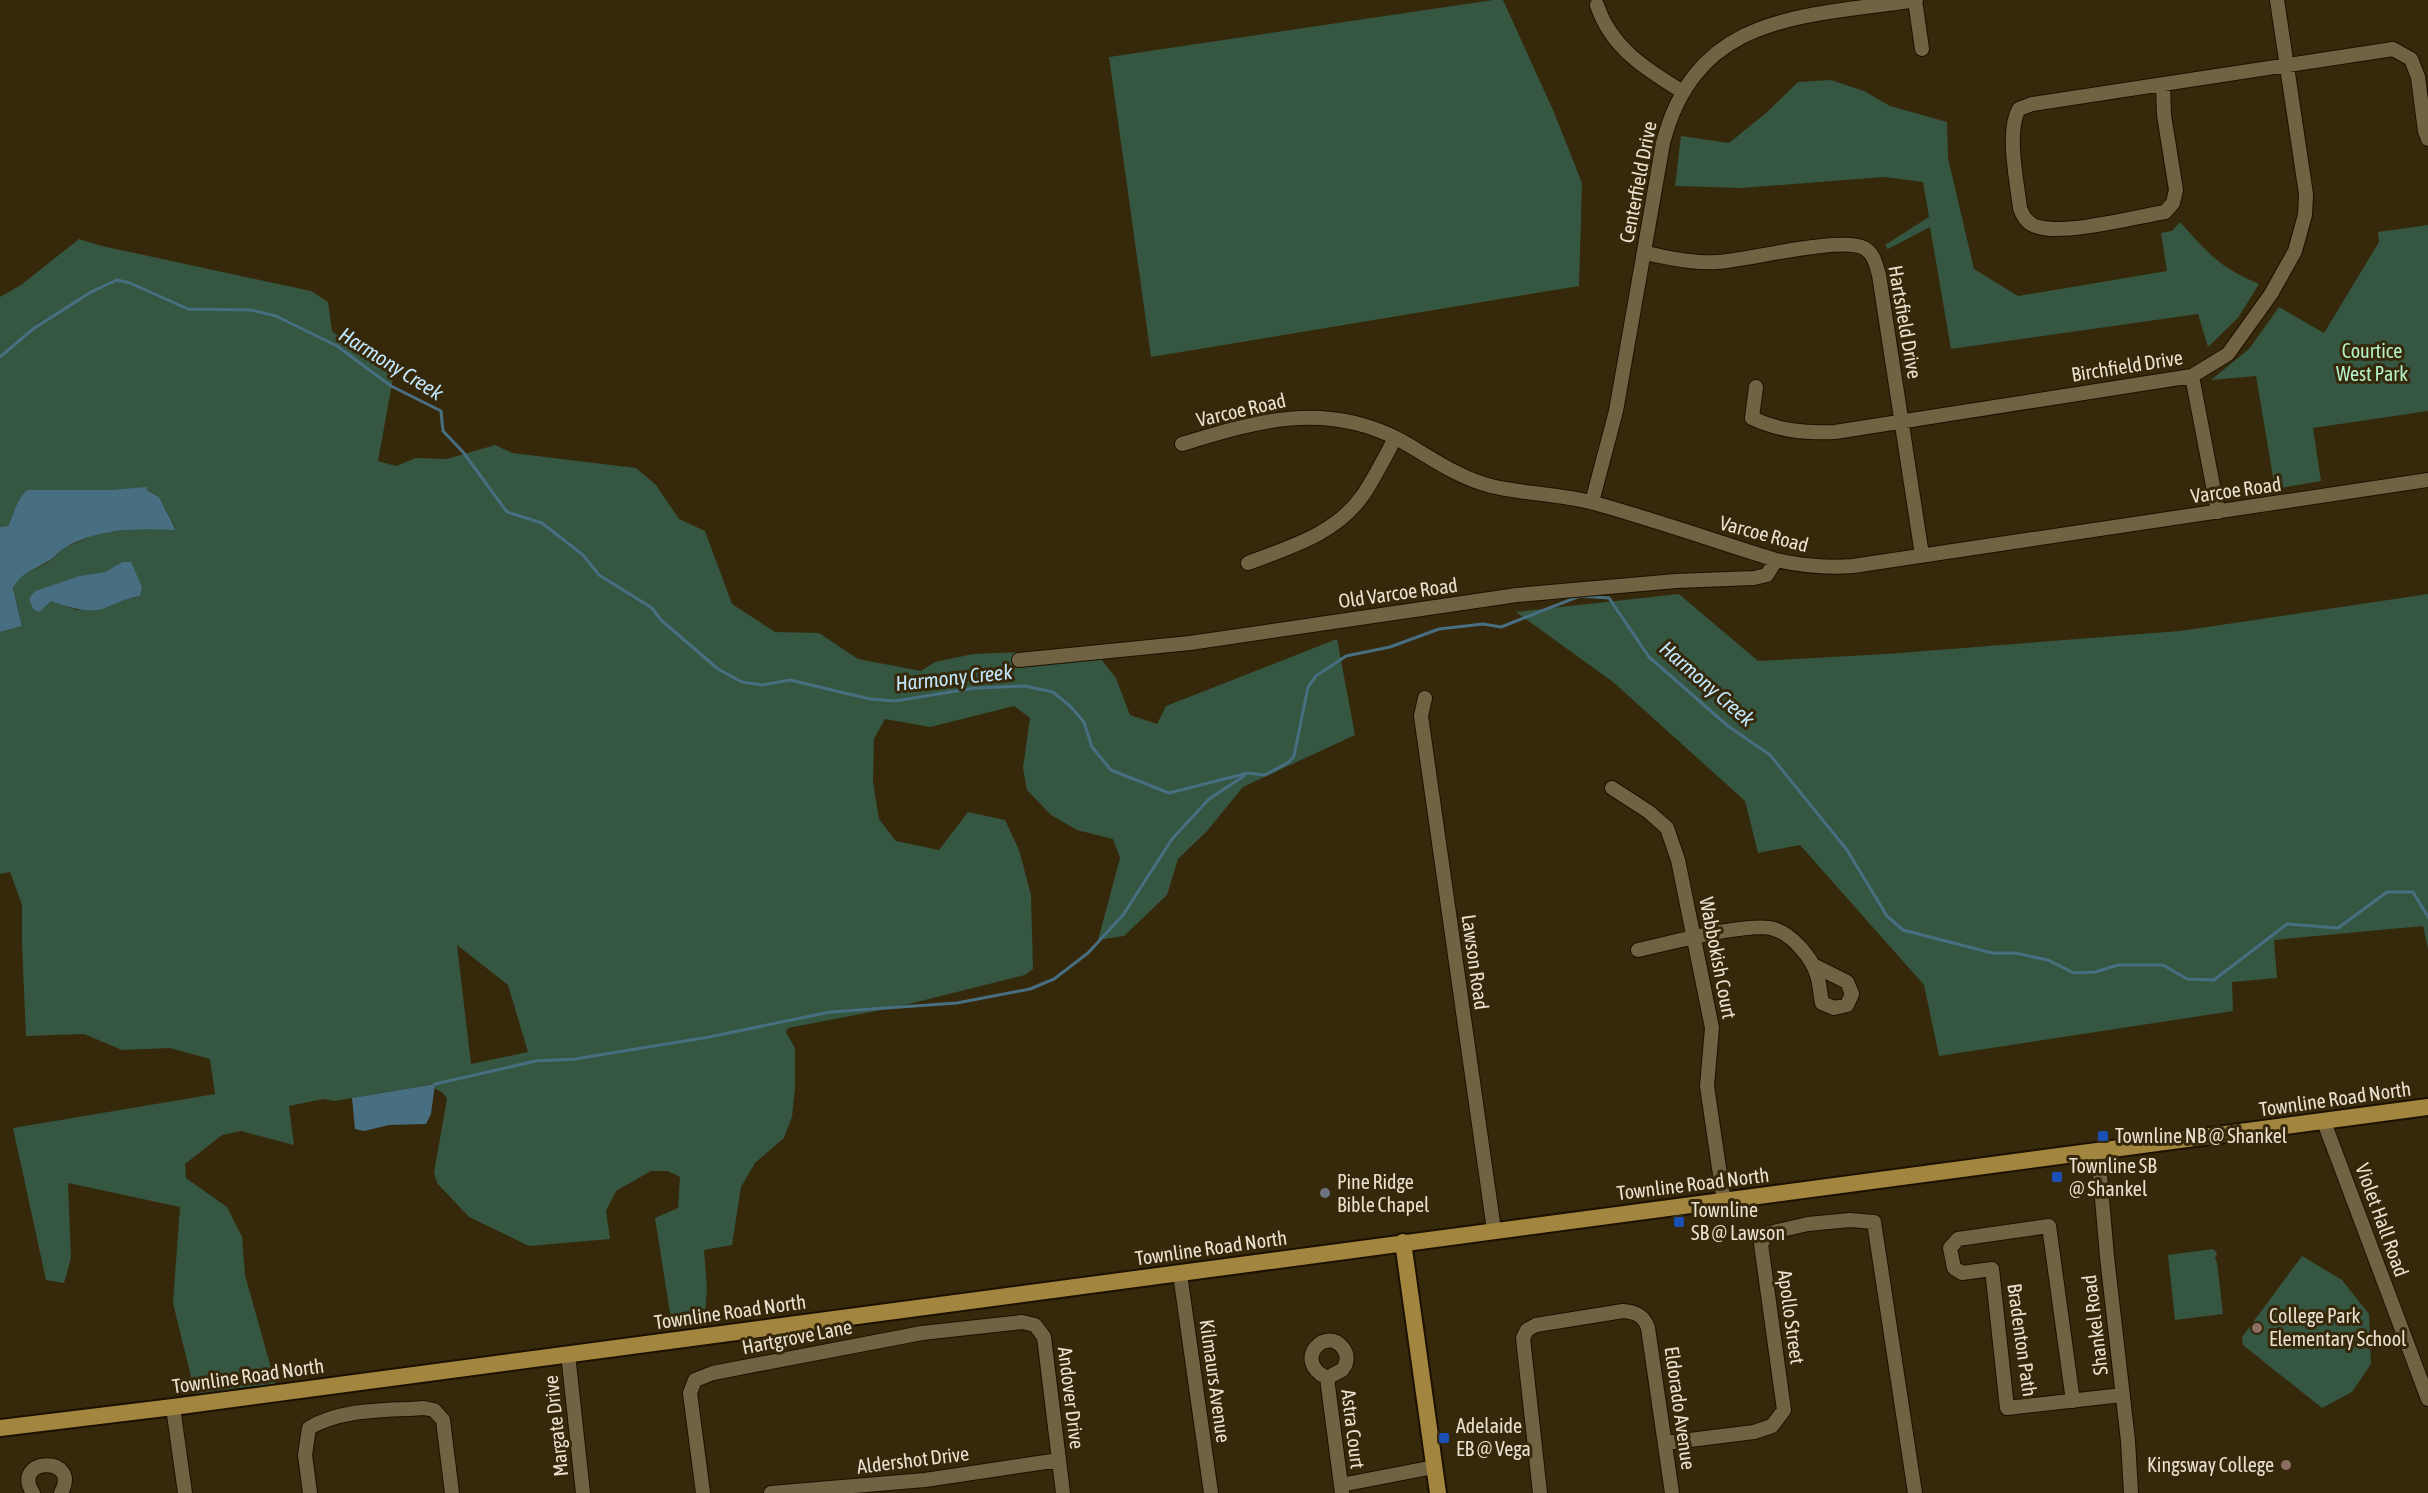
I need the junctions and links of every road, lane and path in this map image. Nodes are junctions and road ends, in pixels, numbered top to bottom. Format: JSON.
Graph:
{"nodes":[{"id":1,"x":1916,"y":0,"type":"edge"},
{"id":2,"x":2277,"y":0,"type":"edge"},
{"id":3,"x":1597,"y":5,"type":"dead end"},
{"id":4,"x":1922,"y":50,"type":"dead end"},
{"id":5,"x":2287,"y":64,"type":"junction"},
{"id":6,"x":2163,"y":84,"type":"junction"},
{"id":7,"x":1683,"y":92,"type":"junction"},
{"id":8,"x":2428,"y":139,"type":"edge"},
{"id":9,"x":1644,"y":253,"type":"junction"},
{"id":10,"x":2192,"y":376,"type":"junction"},
{"id":11,"x":1756,"y":387,"type":"dead end"},
{"id":12,"x":1902,"y":421,"type":"junction"},
{"id":13,"x":1395,"y":438,"type":"junction"},
{"id":14,"x":1182,"y":444,"type":"dead end"},
{"id":15,"x":2428,"y":480,"type":"edge"},
{"id":16,"x":1592,"y":502,"type":"junction"},
{"id":17,"x":2218,"y":512,"type":"junction"},
{"id":18,"x":1922,"y":555,"type":"junction"},
{"id":19,"x":1776,"y":560,"type":"junction"},
{"id":20,"x":1248,"y":563,"type":"dead end"},
{"id":21,"x":1019,"y":660,"type":"dead end"},
{"id":22,"x":1425,"y":698,"type":"dead end"},
{"id":23,"x":1612,"y":788,"type":"dead end"},
{"id":24,"x":1695,"y":938,"type":"junction"},
{"id":25,"x":1638,"y":950,"type":"dead end"},
{"id":26,"x":1813,"y":965,"type":"dead end"},
{"id":27,"x":2428,"y":1107,"type":"edge"},
{"id":28,"x":2324,"y":1122,"type":"junction"},
{"id":29,"x":2098,"y":1152,"type":"junction"},
{"id":30,"x":1724,"y":1202,"type":"junction"},
{"id":31,"x":1494,"y":1230,"type":"junction"},
{"id":32,"x":1403,"y":1242,"type":"junction"},
{"id":33,"x":1180,"y":1274,"type":"junction"},
{"id":34,"x":1022,"y":1322,"type":"joint"},
{"id":35,"x":568,"y":1354,"type":"junction"},
{"id":36,"x":1327,"y":1378,"type":"dead end"},
{"id":37,"x":2122,"y":1395,"type":"junction"},
{"id":38,"x":2428,"y":1399,"type":"edge"},
{"id":39,"x":2073,"y":1401,"type":"junction"},
{"id":40,"x":173,"y":1407,"type":"junction"},
{"id":41,"x":0,"y":1428,"type":"edge"},
{"id":42,"x":1666,"y":1443,"type":"junction"},
{"id":43,"x":1059,"y":1460,"type":"junction"},
{"id":44,"x":1434,"y":1467,"type":"junction"},
{"id":45,"x":925,"y":1486,"type":"edge"},
{"id":46,"x":1341,"y":1489,"type":"edge"},
{"id":47,"x":33,"y":1493,"type":"edge"},
{"id":48,"x":61,"y":1493,"type":"edge"},
{"id":49,"x":185,"y":1493,"type":"edge"},
{"id":50,"x":310,"y":1493,"type":"edge"},
{"id":51,"x":452,"y":1493,"type":"edge"},
{"id":52,"x":583,"y":1493,"type":"edge"},
{"id":53,"x":703,"y":1493,"type":"edge"},
{"id":54,"x":771,"y":1493,"type":"edge"},
{"id":55,"x":1063,"y":1493,"type":"edge"},
{"id":56,"x":1211,"y":1493,"type":"edge"},
{"id":57,"x":1438,"y":1493,"type":"edge"},
{"id":58,"x":1540,"y":1493,"type":"edge"},
{"id":59,"x":1672,"y":1493,"type":"edge"},
{"id":60,"x":1916,"y":1493,"type":"edge"},
{"id":61,"x":2131,"y":1493,"type":"edge"}],
"edges":[{"from":1,"to":4,"type":"street"},
{"from":1,"to":7,"type":"street","name":"Centerfield Drive"},
{"from":2,"to":5,"type":"street","name":"Birchfield Drive"},
{"from":3,"to":7,"type":"street"},
{"from":5,"to":6,"type":"street"},
{"from":5,"to":8,"type":"street"},
{"from":5,"to":10,"type":"street","name":"Birchfield Drive"},
{"from":6,"to":6,"type":"street"},
{"from":7,"to":9,"type":"street","name":"Centerfield Drive"},
{"from":9,"to":12,"type":"street","name":"Hartsfield Drive"},
{"from":9,"to":16,"type":"street","name":"Centerfield Drive"},
{"from":10,"to":12,"type":"street","name":"Birchfield Drive"},
{"from":10,"to":17,"type":"street"},
{"from":11,"to":12,"type":"street","name":"Birchfield Drive"},
{"from":12,"to":18,"type":"street","name":"Hartsfield Drive"},
{"from":13,"to":14,"type":"street","name":"Varcoe Road"},
{"from":13,"to":16,"type":"street","name":"Varcoe Road"},
{"from":13,"to":20,"type":"street"},
{"from":15,"to":17,"type":"street","name":"Varcoe Road"},
{"from":16,"to":19,"type":"street","name":"Varcoe Road"},
{"from":17,"to":18,"type":"street","name":"Varcoe Road"},
{"from":18,"to":19,"type":"street","name":"Varcoe Road"},
{"from":19,"to":21,"type":"street","name":"Old Varcoe Road"},
{"from":22,"to":31,"type":"street","name":"Lawson Road"},
{"from":23,"to":24,"type":"street","name":"Wabbokish Court"},
{"from":24,"to":25,"type":"street"},
{"from":24,"to":26,"type":"street"},
{"from":24,"to":30,"type":"street","name":"Wabbokish Court"},
{"from":27,"to":28,"type":"main road","name":"Townline Road North"},
{"from":28,"to":29,"type":"main road","name":"Townline Road North"},
{"from":28,"to":38,"type":"street","name":"Violet Hall Road"},
{"from":29,"to":30,"type":"main road","name":"Townline Road North"},
{"from":29,"to":37,"type":"street","name":"Shankel Road"},
{"from":30,"to":31,"type":"main road","name":"Townline Road North"},
{"from":31,"to":32,"type":"main road","name":"Townline Road North"},
{"from":32,"to":33,"type":"main road","name":"Townline Road North"},
{"from":32,"to":44,"type":"main road"},
{"from":33,"to":35,"type":"main road","name":"Townline Road North"},
{"from":33,"to":56,"type":"street","name":"Kilmaurs Avenue"},
{"from":34,"to":43,"type":"street","name":"Andover Drive"},
{"from":34,"to":53,"type":"street","name":"Hartgrove Lane"},
{"from":35,"to":40,"type":"main road","name":"Townline Road North"},
{"from":35,"to":52,"type":"street","name":"Margate Drive"},
{"from":36,"to":46,"type":"street","name":"Astra Court"},
{"from":37,"to":39,"type":"street","name":"Bradenton Path"},
{"from":37,"to":61,"type":"street","name":"Shankel Road"},
{"from":39,"to":39,"type":"street","name":"Bradenton Path"},
{"from":40,"to":41,"type":"main road","name":"Townline Road North"},
{"from":40,"to":49,"type":"street"},
{"from":42,"to":58,"type":"street","name":"Eldorado Avenue"},
{"from":42,"to":59,"type":"street","name":"Eldorado Avenue"},
{"from":42,"to":60,"type":"street","name":"Apollo Street"},
{"from":43,"to":45,"type":"street","name":"Aldershot Drive"},
{"from":43,"to":55,"type":"street","name":"Andover Drive"},
{"from":44,"to":46,"type":"street"},
{"from":44,"to":57,"type":"main road"},
{"from":45,"to":54,"type":"street","name":"Aldershot Drive"},
{"from":47,"to":48,"type":"street"},
{"from":50,"to":51,"type":"street"}]}
